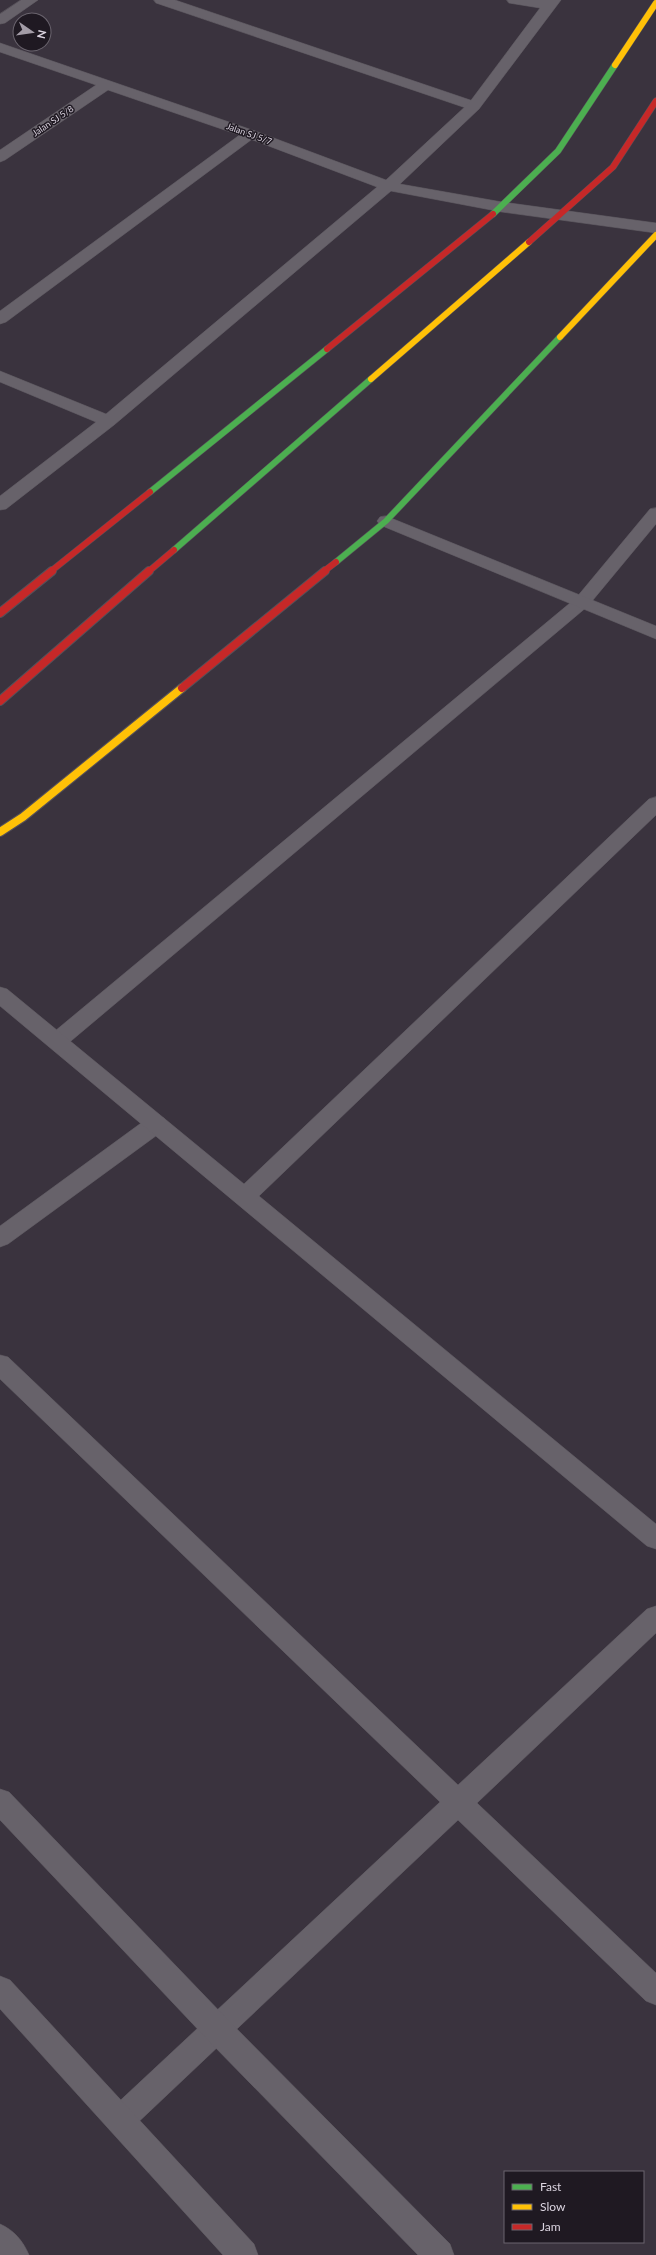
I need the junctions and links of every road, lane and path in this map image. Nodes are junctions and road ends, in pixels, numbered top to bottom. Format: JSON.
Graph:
{"nodes":[{"id":1,"x":31,"y":0,"type":"edge"},
{"id":2,"x":161,"y":0,"type":"edge"},
{"id":3,"x":514,"y":0,"type":"edge"},
{"id":4,"x":553,"y":3,"type":"edge"},
{"id":5,"x":656,"y":3,"type":"edge"},
{"id":6,"x":0,"y":20,"type":"edge"},
{"id":7,"x":0,"y":47,"type":"edge"},
{"id":8,"x":106,"y":84,"type":"junction"},
{"id":9,"x":656,"y":102,"type":"edge"},
{"id":10,"x":474,"y":106,"type":"junction"},
{"id":11,"x":250,"y":134,"type":"junction"},
{"id":12,"x":0,"y":157,"type":"edge"},
{"id":13,"x":388,"y":186,"type":"junction"},
{"id":14,"x":502,"y":207,"type":"junction"},
{"id":15,"x":562,"y":214,"type":"junction"},
{"id":16,"x":656,"y":228,"type":"edge"},
{"id":17,"x":656,"y":235,"type":"edge"},
{"id":18,"x":0,"y":319,"type":"edge"},
{"id":19,"x":0,"y":376,"type":"edge"},
{"id":20,"x":108,"y":421,"type":"junction"},
{"id":21,"x":0,"y":505,"type":"edge"},
{"id":22,"x":656,"y":513,"type":"edge"},
{"id":23,"x":386,"y":521,"type":"junction"},
{"id":24,"x":582,"y":602,"type":"junction"},
{"id":25,"x":0,"y":613,"type":"edge"},
{"id":26,"x":656,"y":633,"type":"edge"},
{"id":27,"x":0,"y":701,"type":"edge"},
{"id":28,"x":656,"y":804,"type":"edge"},
{"id":29,"x":0,"y":832,"type":"edge"},
{"id":30,"x":0,"y":994,"type":"edge"},
{"id":31,"x":57,"y":1041,"type":"junction"},
{"id":32,"x":156,"y":1124,"type":"junction"},
{"id":33,"x":244,"y":1197,"type":"junction"},
{"id":34,"x":0,"y":1238,"type":"edge"},
{"id":35,"x":0,"y":1364,"type":"edge"},
{"id":36,"x":656,"y":1539,"type":"edge"},
{"id":37,"x":656,"y":1616,"type":"edge"},
{"id":38,"x":0,"y":1801,"type":"edge"},
{"id":39,"x":458,"y":1802,"type":"junction"},
{"id":40,"x":0,"y":1988,"type":"edge"},
{"id":41,"x":656,"y":1992,"type":"edge"},
{"id":42,"x":218,"y":2030,"type":"junction"},
{"id":43,"x":120,"y":2120,"type":"junction"},
{"id":44,"x":0,"y":2239,"type":"edge"},
{"id":45,"x":14,"y":2255,"type":"edge"},
{"id":46,"x":243,"y":2255,"type":"edge"},
{"id":47,"x":439,"y":2255,"type":"edge"}],
"edges":[{"from":1,"to":6,"type":"street"},
{"from":2,"to":10,"type":"street"},
{"from":3,"to":4,"type":"street"},
{"from":4,"to":10,"type":"street"},
{"from":5,"to":14,"type":"street"},
{"from":7,"to":8,"type":"street","name":"Jalan SJ 5/7"},
{"from":8,"to":11,"type":"street","name":"Jalan SJ 5/7"},
{"from":8,"to":12,"type":"street","name":"Jalan SJ 5/8"},
{"from":9,"to":15,"type":"street"},
{"from":10,"to":13,"type":"street"},
{"from":11,"to":13,"type":"street","name":"Jalan SJ 5/7"},
{"from":11,"to":18,"type":"street"},
{"from":13,"to":14,"type":"street","name":"Jalan SJ 5/7"},
{"from":13,"to":20,"type":"street"},
{"from":14,"to":15,"type":"street","name":"Jalan SJ 5/7"},
{"from":14,"to":25,"type":"street"},
{"from":15,"to":16,"type":"street","name":"Jalan SJ 5/7"},
{"from":15,"to":27,"type":"street"},
{"from":17,"to":23,"type":"street"},
{"from":19,"to":20,"type":"street"},
{"from":20,"to":21,"type":"street"},
{"from":22,"to":24,"type":"street"},
{"from":23,"to":24,"type":"street"},
{"from":23,"to":29,"type":"street"},
{"from":24,"to":26,"type":"street"},
{"from":24,"to":31,"type":"street"},
{"from":28,"to":33,"type":"street"},
{"from":30,"to":31,"type":"street"},
{"from":31,"to":32,"type":"street"},
{"from":32,"to":33,"type":"street"},
{"from":32,"to":34,"type":"street"},
{"from":33,"to":36,"type":"street"},
{"from":35,"to":39,"type":"street"},
{"from":37,"to":39,"type":"street"},
{"from":38,"to":42,"type":"street"},
{"from":39,"to":41,"type":"street"},
{"from":39,"to":42,"type":"street"},
{"from":40,"to":43,"type":"street"},
{"from":42,"to":43,"type":"street"},
{"from":42,"to":47,"type":"street"},
{"from":43,"to":46,"type":"street"},
{"from":44,"to":45,"type":"street"}]}
